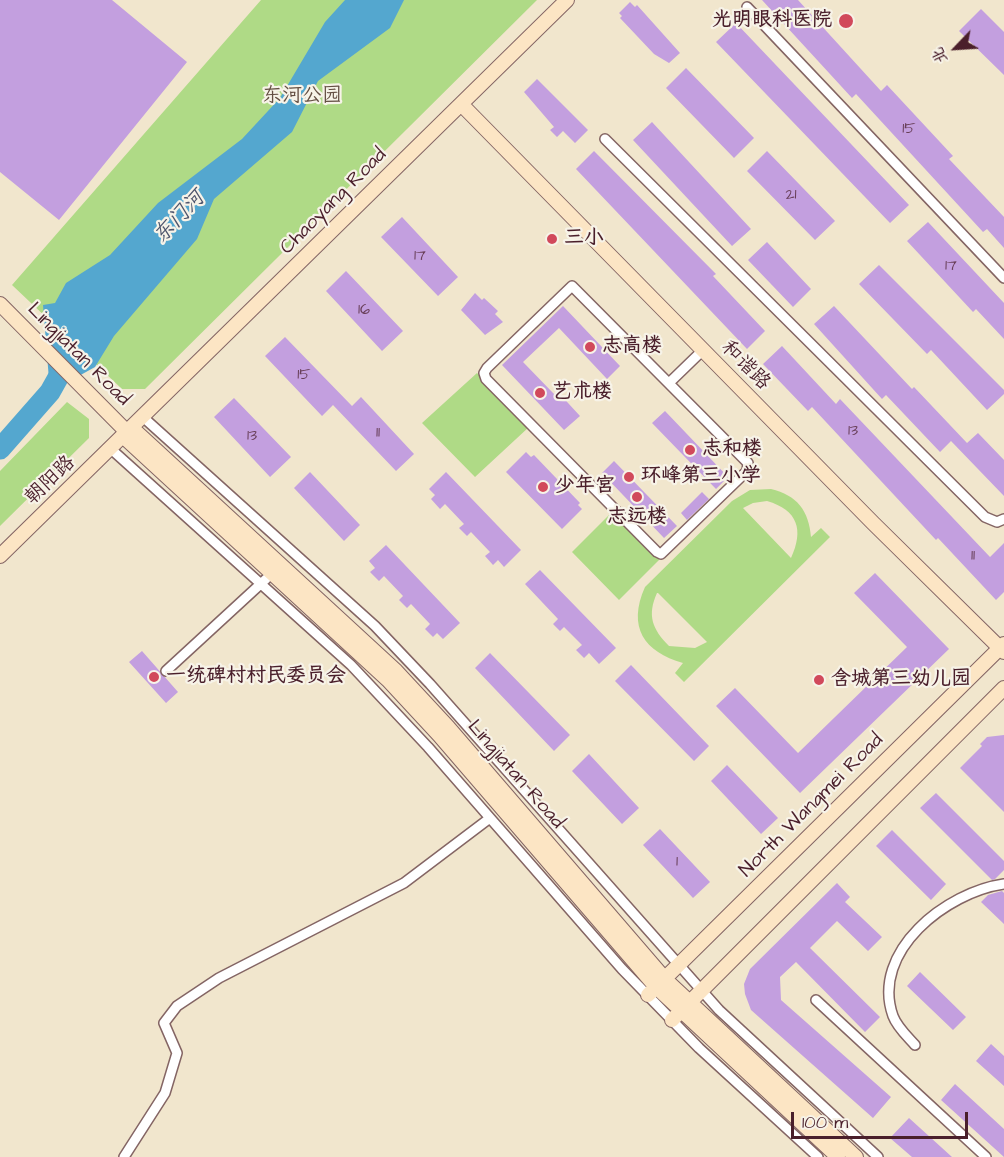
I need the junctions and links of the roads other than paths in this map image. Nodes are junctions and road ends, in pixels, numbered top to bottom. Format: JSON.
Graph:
{"nodes":[{"id":1,"x":567,"y":0,"type":"edge"},
{"id":2,"x":747,"y":6,"type":"dead end"},
{"id":3,"x":460,"y":104,"type":"junction"},
{"id":4,"x":604,"y":139,"type":"dead end"},
{"id":5,"x":1004,"y":278,"type":"edge"},
{"id":6,"x":0,"y":304,"type":"edge"},
{"id":7,"x":702,"y":351,"type":"junction"},
{"id":8,"x":669,"y":383,"type":"junction"},
{"id":9,"x":144,"y":418,"type":"junction"},
{"id":10,"x":128,"y":433,"type":"junction"},
{"id":11,"x":111,"y":450,"type":"junction"},
{"id":12,"x":1004,"y":519,"type":"edge"},
{"id":13,"x":0,"y":556,"type":"edge"},
{"id":14,"x":267,"y":578,"type":"junction"},
{"id":15,"x":1003,"y":648,"type":"edge"},
{"id":16,"x":166,"y":671,"type":"dead end"},
{"id":17,"x":1004,"y":688,"type":"edge"},
{"id":18,"x":490,"y":818,"type":"junction"},
{"id":19,"x":1004,"y":884,"type":"edge"},
{"id":20,"x":679,"y":965,"type":"junction"},
{"id":21,"x":656,"y":987,"type":"junction"},
{"id":22,"x":702,"y":990,"type":"junction"},
{"id":23,"x":816,"y":999,"type":"dead end"},
{"id":24,"x":680,"y":1012,"type":"junction"},
{"id":25,"x":915,"y":1045,"type":"dead end"},
{"id":26,"x":124,"y":1157,"type":"edge"},
{"id":27,"x":818,"y":1157,"type":"edge"},
{"id":28,"x":838,"y":1157,"type":"edge"},
{"id":29,"x":856,"y":1157,"type":"edge"},
{"id":30,"x":878,"y":1157,"type":"edge"},
{"id":31,"x":987,"y":1157,"type":"edge"}],
"edges":[{"from":1,"to":3,"type":"main road","name":"Chaoyang Road"},
{"from":2,"to":5,"type":"street"},
{"from":3,"to":7,"type":"main road","name":"和谐路"},
{"from":3,"to":9,"type":"main road","name":"Chaoyang Road"},
{"from":4,"to":12,"type":"street"},
{"from":6,"to":10,"type":"main road","name":"Lingjiatan Road"},
{"from":7,"to":8,"type":"street"},
{"from":7,"to":15,"type":"main road","name":"和谐路"},
{"from":8,"to":8,"type":"street"},
{"from":9,"to":10,"type":"main road","name":"Chaoyang Road"},
{"from":9,"to":20,"type":"street"},
{"from":10,"to":11,"type":"main road","name":"朝阳路"},
{"from":10,"to":14,"type":"main road","name":"Lingjiatan Road"},
{"from":10,"to":21,"type":"main road","name":"Lingjiatan Road"},
{"from":11,"to":13,"type":"main road","name":"朝阳路"},
{"from":11,"to":14,"type":"street"},
{"from":14,"to":16,"type":"street"},
{"from":14,"to":18,"type":"street"},
{"from":14,"to":21,"type":"main road","name":"Lingjiatan Road"},
{"from":15,"to":20,"type":"main road","name":"North Wangmei Road"},
{"from":17,"to":22,"type":"main road"},
{"from":18,"to":21,"type":"street"},
{"from":18,"to":26,"type":"street"},
{"from":19,"to":25,"type":"street"},
{"from":20,"to":21,"type":"main road","name":"North Wangmei Road"},
{"from":20,"to":22,"type":"street"},
{"from":21,"to":24,"type":"main road","name":"Lingjiatan Road"},
{"from":21,"to":24,"type":"street"},
{"from":22,"to":24,"type":"main road"},
{"from":22,"to":30,"type":"street"},
{"from":23,"to":31,"type":"street"},
{"from":24,"to":27,"type":"street"},
{"from":24,"to":28,"type":"main road","name":"Lingjiatan Road"},
{"from":24,"to":29,"type":"main road","name":"Lingjiatan Road"}]}
